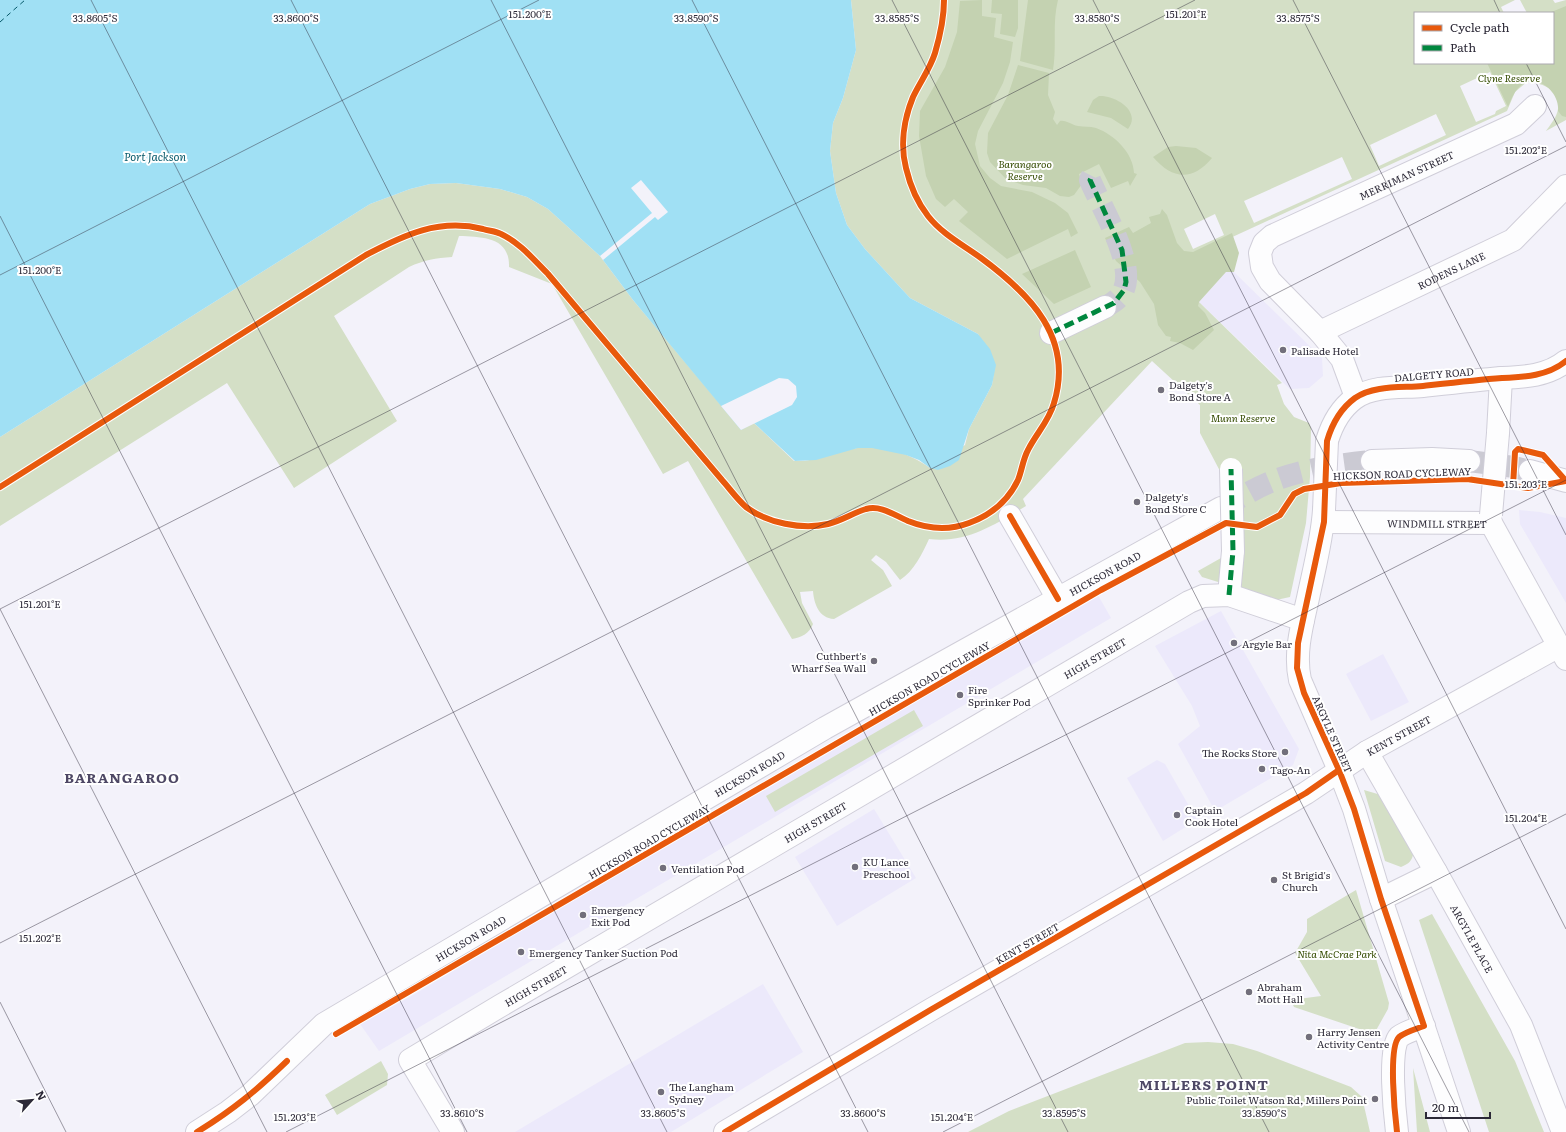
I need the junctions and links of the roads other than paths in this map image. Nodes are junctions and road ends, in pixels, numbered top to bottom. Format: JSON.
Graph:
{"nodes":[{"id":1,"x":1535,"y":106,"type":"dead end"},
{"id":2,"x":1566,"y":186,"type":"edge"},
{"id":3,"x":1104,"y":307,"type":"tunnel mouth"},
{"id":4,"x":1320,"y":332,"type":"junction"},
{"id":5,"x":1051,"y":333,"type":"dead end"},
{"id":6,"x":1566,"y":361,"type":"edge"},
{"id":7,"x":1501,"y":378,"type":"junction"},
{"id":8,"x":1356,"y":397,"type":"junction"},
{"id":9,"x":1327,"y":441,"type":"joint"},
{"id":10,"x":1372,"y":461,"type":"tunnel mouth"},
{"id":11,"x":1469,"y":461,"type":"tunnel mouth"},
{"id":12,"x":1232,"y":469,"type":"dead end"},
{"id":13,"x":1530,"y":471,"type":"tunnel mouth"},
{"id":14,"x":1566,"y":481,"type":"edge"},
{"id":15,"x":1221,"y":508,"type":"tunnel mouth"},
{"id":16,"x":1010,"y":516,"type":"dead end"},
{"id":17,"x":1324,"y":516,"type":"junction"},
{"id":18,"x":1491,"y":519,"type":"junction"},
{"id":19,"x":1229,"y":595,"type":"junction"},
{"id":20,"x":1058,"y":599,"type":"junction"},
{"id":21,"x":1303,"y":620,"type":"junction"},
{"id":22,"x":1562,"y":653,"type":"edge"},
{"id":23,"x":1367,"y":752,"type":"junction"},
{"id":24,"x":1339,"y":770,"type":"junction"},
{"id":25,"x":1436,"y":872,"type":"junction"},
{"id":26,"x":1381,"y":899,"type":"junction"},
{"id":27,"x":1424,"y":1026,"type":"junction"},
{"id":28,"x":197,"y":1132,"type":"edge"},
{"id":29,"x":453,"y":1132,"type":"edge"},
{"id":30,"x":725,"y":1132,"type":"edge"},
{"id":31,"x":1397,"y":1132,"type":"edge"},
{"id":32,"x":1459,"y":1132,"type":"edge"},
{"id":33,"x":1563,"y":1132,"type":"edge"}],
"edges":[{"from":1,"to":4,"type":"street","name":"MERRIMAN STREET"},
{"from":2,"to":4,"type":"street","name":"RODENS LANE"},
{"from":3,"to":5,"type":"street"},
{"from":4,"to":8,"type":"street"},
{"from":6,"to":7,"type":"street","name":"DALGETY ROAD"},
{"from":7,"to":8,"type":"street","name":"DALGETY ROAD"},
{"from":7,"to":18,"type":"street","bridge":true},
{"from":8,"to":9,"type":"street","name":"DALGETY ROAD"},
{"from":9,"to":17,"type":"street","name":"ARGYLE STREET","bridge":true},
{"from":10,"to":11,"type":"street"},
{"from":12,"to":19,"type":"street","bridge":true},
{"from":13,"to":14,"type":"street"},
{"from":15,"to":20,"type":"street","name":"HICKSON ROAD"},
{"from":16,"to":20,"type":"street"},
{"from":17,"to":18,"type":"street","name":"WINDMILL STREET"},
{"from":17,"to":21,"type":"street","name":"ARGYLE STREET"},
{"from":18,"to":22,"type":"street","name":"WINDMILL STREET"},
{"from":19,"to":21,"type":"street","name":"HIGH STREET"},
{"from":19,"to":29,"type":"street","name":"HIGH STREET"},
{"from":20,"to":28,"type":"street","name":"HICKSON ROAD"},
{"from":21,"to":24,"type":"street","name":"ARGYLE STREET"},
{"from":22,"to":23,"type":"street","name":"KENT STREET"},
{"from":23,"to":24,"type":"street","name":"KENT STREET"},
{"from":23,"to":25,"type":"street","name":"ARGYLE PLACE"},
{"from":24,"to":26,"type":"street","name":"ARGYLE STREET"},
{"from":24,"to":30,"type":"street","name":"KENT STREET"},
{"from":25,"to":26,"type":"street"},
{"from":25,"to":33,"type":"street","name":"ARGYLE PLACE"},
{"from":26,"to":27,"type":"street","name":"ARGYLE STREET"},
{"from":27,"to":31,"type":"street"},
{"from":27,"to":32,"type":"street","name":"ARGYLE STREET"}]}
